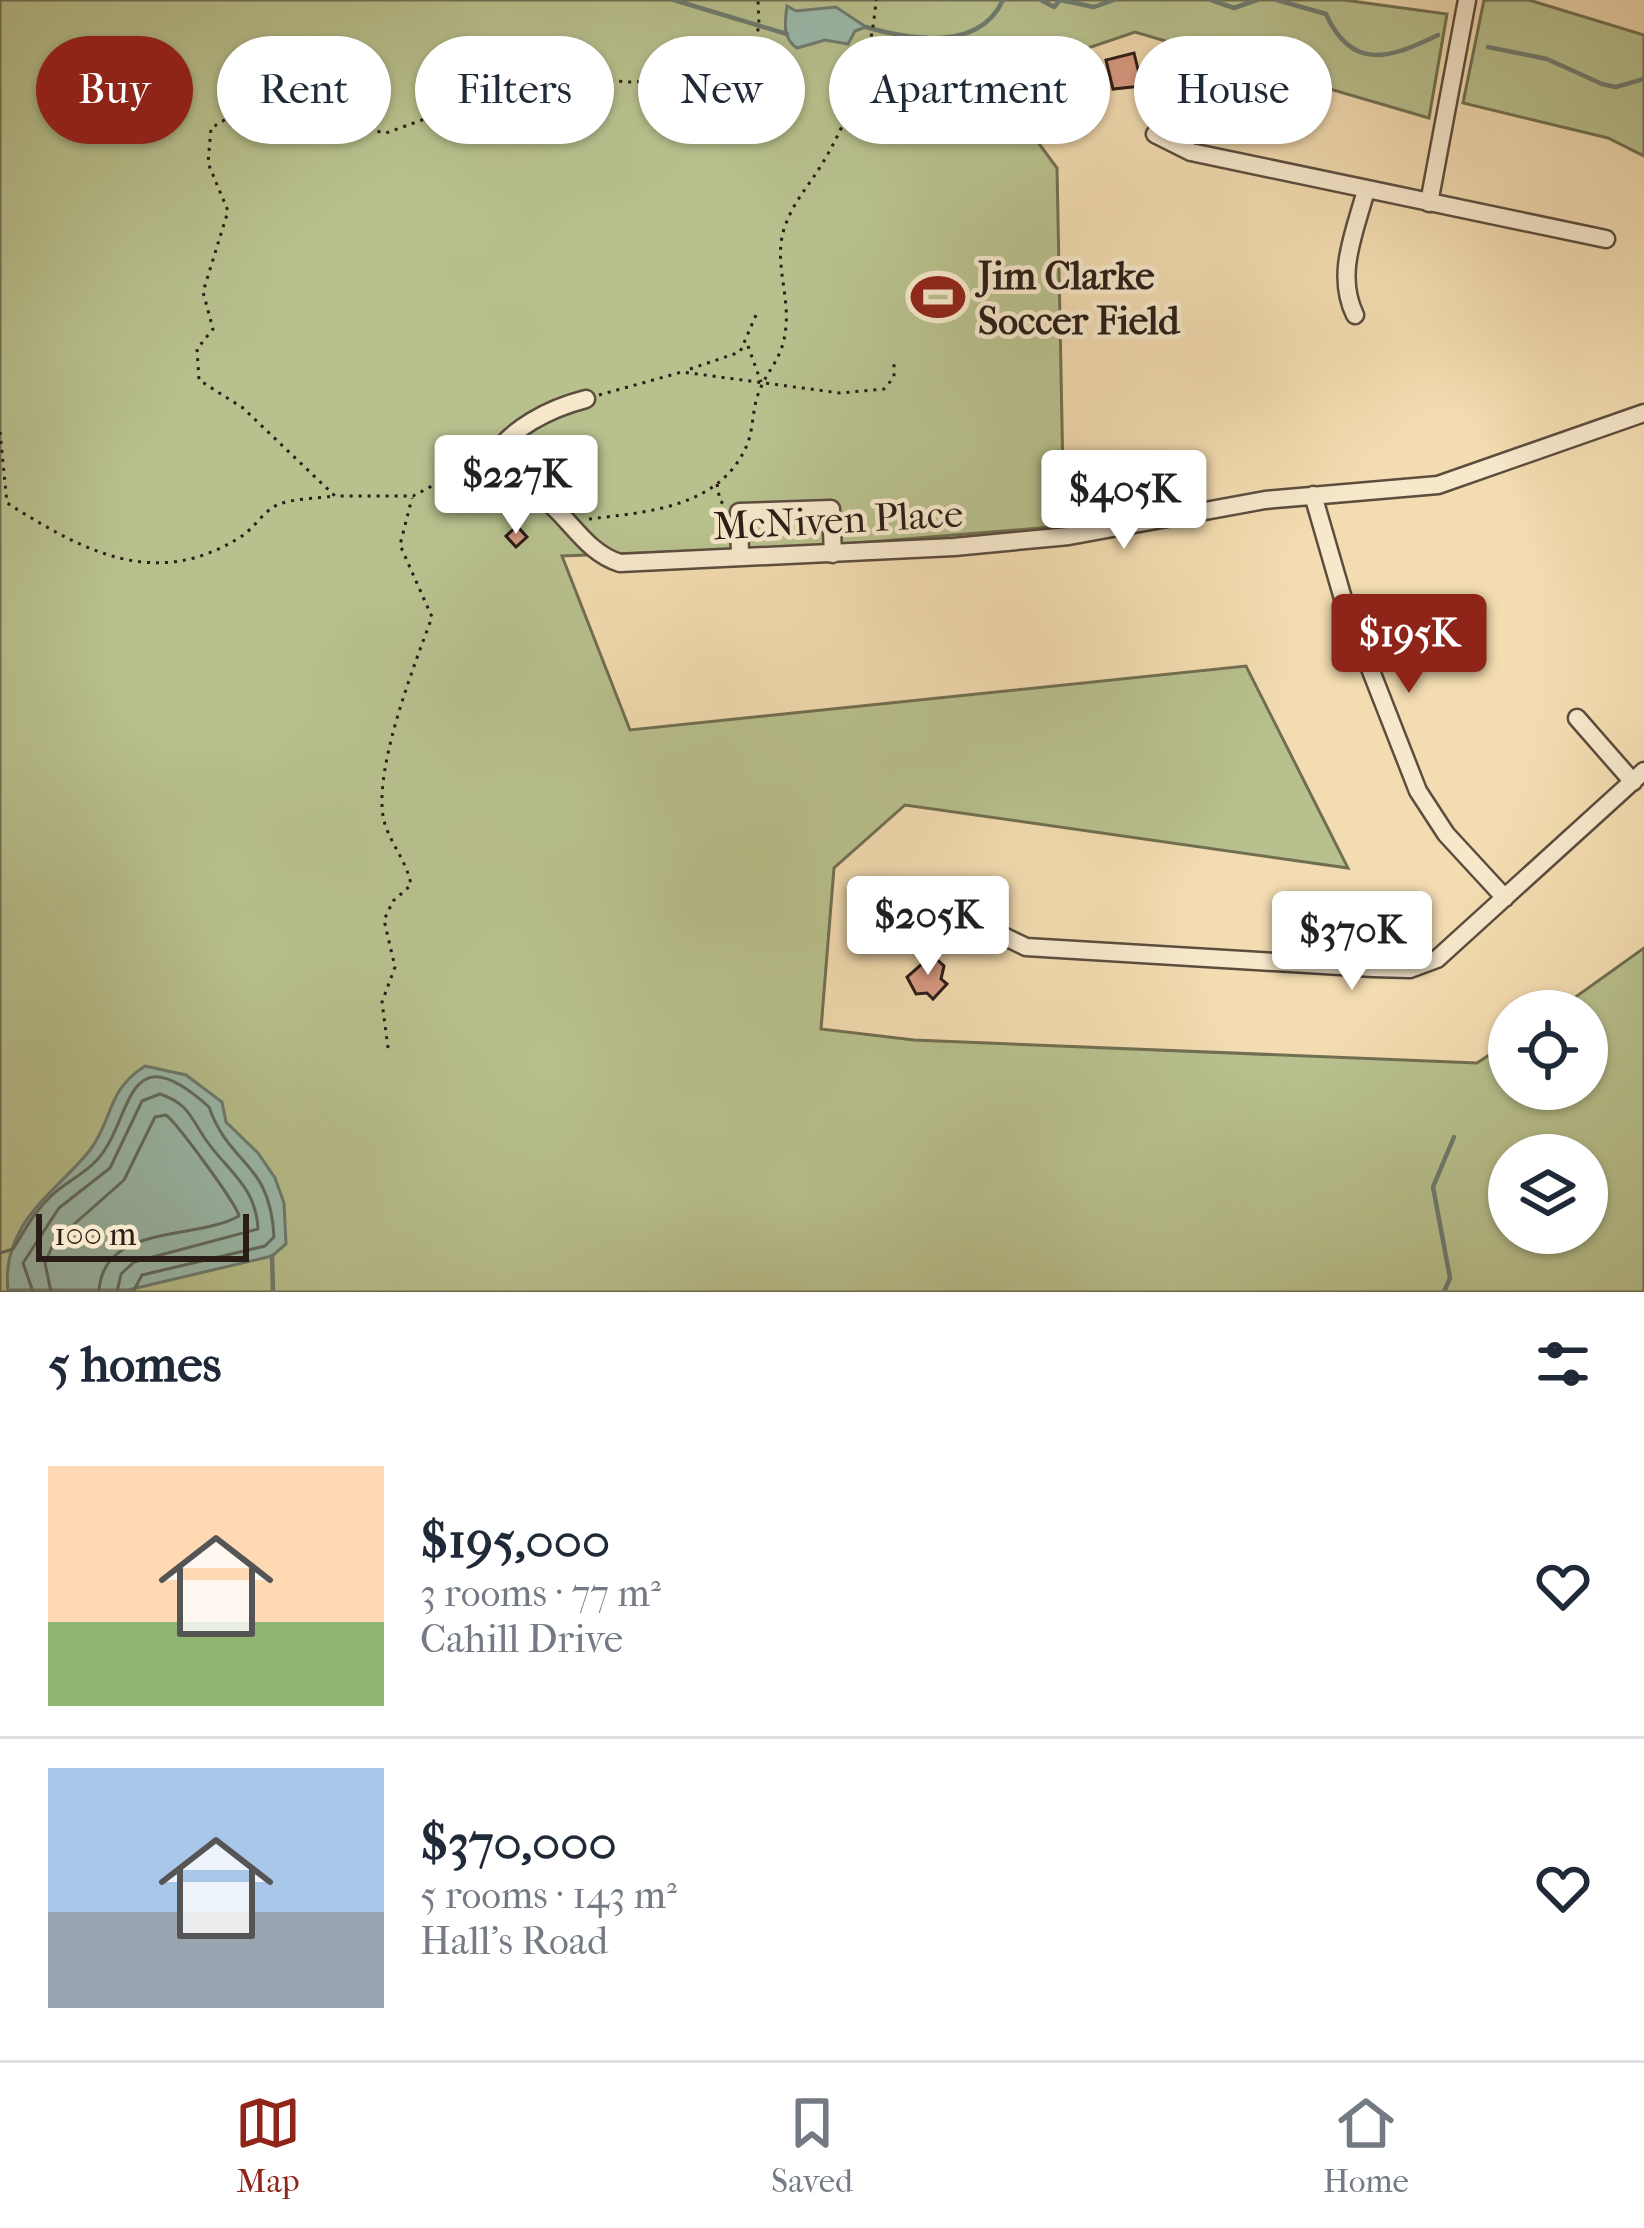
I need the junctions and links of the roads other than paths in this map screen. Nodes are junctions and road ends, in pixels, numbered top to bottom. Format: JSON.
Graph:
{"nodes":[{"id":1,"x":1467,"y":0,"type":"edge"},
{"id":2,"x":1175,"y":144,"type":"edge"},
{"id":3,"x":1366,"y":190,"type":"junction"},
{"id":4,"x":1429,"y":203,"type":"junction"},
{"id":5,"x":1606,"y":239,"type":"dead end"},
{"id":6,"x":1355,"y":315,"type":"dead end"},
{"id":7,"x":586,"y":399,"type":"road end"},
{"id":8,"x":1644,"y":413,"type":"edge"},
{"id":9,"x":1312,"y":495,"type":"junction"},
{"id":10,"x":833,"y":554,"type":"junction"},
{"id":11,"x":740,"y":557,"type":"junction"},
{"id":12,"x":1577,"y":718,"type":"dead end"},
{"id":13,"x":1638,"y":776,"type":"edge"},
{"id":14,"x":1505,"y":898,"type":"junction"},
{"id":15,"x":983,"y":926,"type":"dead end"}],
"edges":[{"from":1,"to":4,"type":"street"},
{"from":2,"to":3,"type":"street"},
{"from":3,"to":4,"type":"street"},
{"from":3,"to":6,"type":"street"},
{"from":4,"to":5,"type":"street"},
{"from":7,"to":11,"type":"street","name":"McNiven Place"},
{"from":8,"to":9,"type":"street","name":"McNiven Place"},
{"from":9,"to":10,"type":"street","name":"McNiven Place"},
{"from":9,"to":14,"type":"street"},
{"from":10,"to":11,"type":"street","name":"McNiven Place"},
{"from":10,"to":11,"type":"street"},
{"from":12,"to":13,"type":"street"},
{"from":13,"to":14,"type":"street"},
{"from":14,"to":15,"type":"street"}]}
